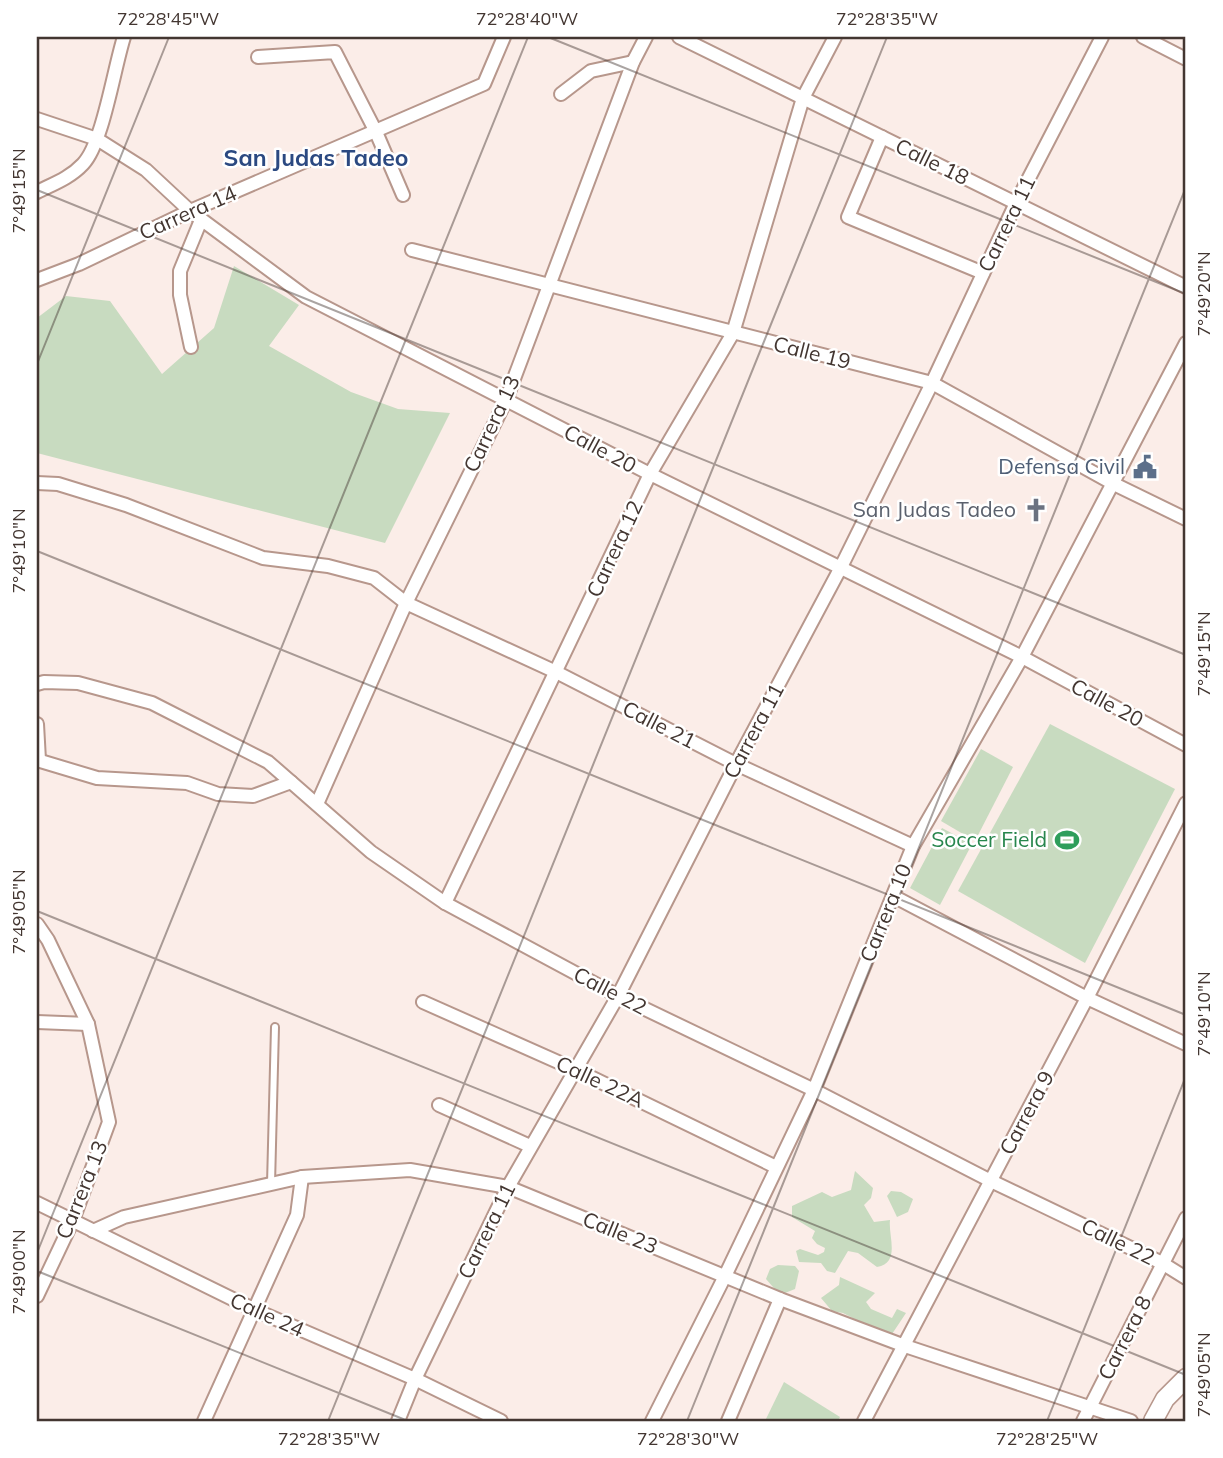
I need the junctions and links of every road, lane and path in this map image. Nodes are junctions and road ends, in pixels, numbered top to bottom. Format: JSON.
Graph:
{"nodes":[{"id":1,"x":124,"y":37,"type":"edge"},
{"id":2,"x":504,"y":37,"type":"edge"},
{"id":3,"x":646,"y":37,"type":"edge"},
{"id":4,"x":678,"y":37,"type":"edge"},
{"id":5,"x":835,"y":37,"type":"edge"},
{"id":6,"x":1102,"y":37,"type":"edge"},
{"id":7,"x":1143,"y":37,"type":"edge"},
{"id":8,"x":258,"y":57,"type":"dead end"},
{"id":9,"x":1186,"y":60,"type":"edge"},
{"id":10,"x":633,"y":62,"type":"junction"},
{"id":11,"x":561,"y":94,"type":"dead end"},
{"id":12,"x":803,"y":98,"type":"junction"},
{"id":13,"x":37,"y":119,"type":"edge"},
{"id":14,"x":376,"y":132,"type":"junction"},
{"id":15,"x":882,"y":137,"type":"junction"},
{"id":16,"x":97,"y":139,"type":"junction"},
{"id":17,"x":37,"y":192,"type":"edge"},
{"id":18,"x":403,"y":195,"type":"dead end"},
{"id":19,"x":1016,"y":203,"type":"junction"},
{"id":20,"x":190,"y":211,"type":"junction"},
{"id":21,"x":201,"y":220,"type":"junction"},
{"id":22,"x":412,"y":250,"type":"dead end"},
{"id":23,"x":983,"y":273,"type":"junction"},
{"id":24,"x":37,"y":280,"type":"edge"},
{"id":25,"x":550,"y":284,"type":"junction"},
{"id":26,"x":1186,"y":287,"type":"edge"},
{"id":27,"x":733,"y":333,"type":"junction"},
{"id":28,"x":1186,"y":343,"type":"edge"},
{"id":29,"x":191,"y":347,"type":"dead end"},
{"id":30,"x":932,"y":383,"type":"junction"},
{"id":31,"x":506,"y":400,"type":"junction"},
{"id":32,"x":650,"y":474,"type":"junction"},
{"id":33,"x":37,"y":483,"type":"edge"},
{"id":34,"x":1114,"y":484,"type":"junction"},
{"id":35,"x":1186,"y":519,"type":"edge"},
{"id":36,"x":840,"y":569,"type":"junction"},
{"id":37,"x":406,"y":603,"type":"junction"},
{"id":38,"x":1022,"y":657,"type":"junction"},
{"id":39,"x":556,"y":673,"type":"junction"},
{"id":40,"x":37,"y":684,"type":"edge"},
{"id":41,"x":37,"y":724,"type":"edge"},
{"id":42,"x":1186,"y":745,"type":"edge"},
{"id":43,"x":38,"y":760,"type":"edge"},
{"id":44,"x":736,"y":764,"type":"junction"},
{"id":45,"x":291,"y":782,"type":"junction"},
{"id":46,"x":1186,"y":803,"type":"edge"},
{"id":47,"x":317,"y":804,"type":"junction"},
{"id":48,"x":912,"y":846,"type":"junction"},
{"id":49,"x":893,"y":896,"type":"junction"},
{"id":50,"x":445,"y":903,"type":"junction"},
{"id":51,"x":37,"y":924,"type":"edge"},
{"id":52,"x":618,"y":996,"type":"junction"},
{"id":53,"x":1087,"y":998,"type":"junction"},
{"id":54,"x":423,"y":1002,"type":"dead end"},
{"id":55,"x":37,"y":1022,"type":"edge"},
{"id":56,"x":88,"y":1024,"type":"junction"},
{"id":57,"x":275,"y":1027,"type":"dead end"},
{"id":58,"x":1186,"y":1044,"type":"edge"},
{"id":59,"x":576,"y":1070,"type":"junction"},
{"id":60,"x":814,"y":1090,"type":"junction"},
{"id":61,"x":439,"y":1105,"type":"dead end"},
{"id":62,"x":530,"y":1146,"type":"junction"},
{"id":63,"x":776,"y":1167,"type":"junction"},
{"id":64,"x":302,"y":1177,"type":"junction"},
{"id":65,"x":991,"y":1181,"type":"junction"},
{"id":66,"x":271,"y":1184,"type":"junction"},
{"id":67,"x":508,"y":1187,"type":"junction"},
{"id":68,"x":37,"y":1203,"type":"edge"},
{"id":69,"x":1186,"y":1219,"type":"edge"},
{"id":70,"x":73,"y":1220,"type":"junction"},
{"id":71,"x":93,"y":1231,"type":"junction"},
{"id":72,"x":1162,"y":1263,"type":"junction"},
{"id":73,"x":725,"y":1276,"type":"junction"},
{"id":74,"x":1186,"y":1278,"type":"edge"},
{"id":75,"x":37,"y":1296,"type":"edge"},
{"id":76,"x":780,"y":1299,"type":"junction"},
{"id":77,"x":255,"y":1310,"type":"junction"},
{"id":78,"x":905,"y":1346,"type":"junction"},
{"id":79,"x":1186,"y":1378,"type":"edge"},
{"id":80,"x":415,"y":1379,"type":"junction"},
{"id":81,"x":1090,"y":1407,"type":"junction"},
{"id":82,"x":204,"y":1421,"type":"edge"},
{"id":83,"x":398,"y":1421,"type":"edge"},
{"id":84,"x":500,"y":1421,"type":"edge"},
{"id":85,"x":652,"y":1421,"type":"edge"},
{"id":86,"x":728,"y":1421,"type":"edge"},
{"id":87,"x":864,"y":1421,"type":"edge"},
{"id":88,"x":1083,"y":1421,"type":"edge"},
{"id":89,"x":1131,"y":1421,"type":"edge"},
{"id":90,"x":1153,"y":1421,"type":"edge"}],
"edges":[{"from":1,"to":16,"type":"street"},
{"from":2,"to":14,"type":"street","name":"Carrera 14"},
{"from":3,"to":10,"type":"street","name":"Carrera 13"},
{"from":4,"to":12,"type":"street","name":"Calle 18"},
{"from":5,"to":12,"type":"street","name":"Carrera 12"},
{"from":6,"to":19,"type":"street","name":"Carrera 11"},
{"from":7,"to":9,"type":"street"},
{"from":8,"to":14,"type":"street"},
{"from":10,"to":11,"type":"street"},
{"from":10,"to":25,"type":"street","name":"Carrera 13"},
{"from":12,"to":15,"type":"street","name":"Calle 18"},
{"from":12,"to":27,"type":"street","name":"Carrera 12"},
{"from":13,"to":16,"type":"street","name":"Calle 20"},
{"from":14,"to":18,"type":"street"},
{"from":14,"to":20,"type":"street","name":"Carrera 14"},
{"from":15,"to":19,"type":"street","name":"Calle 18"},
{"from":15,"to":23,"type":"street"},
{"from":16,"to":17,"type":"street"},
{"from":16,"to":20,"type":"street","name":"Calle 20"},
{"from":19,"to":23,"type":"street","name":"Carrera 11"},
{"from":19,"to":26,"type":"street","name":"Calle 18"},
{"from":20,"to":21,"type":"street","name":"Calle 20"},
{"from":20,"to":24,"type":"street","name":"Carrera 14"},
{"from":21,"to":29,"type":"street"},
{"from":21,"to":31,"type":"street","name":"Calle 20"},
{"from":22,"to":25,"type":"street","name":"Calle 19"},
{"from":23,"to":30,"type":"street","name":"Carrera 11"},
{"from":25,"to":27,"type":"street","name":"Calle 19"},
{"from":25,"to":31,"type":"street","name":"Carrera 13"},
{"from":27,"to":30,"type":"street","name":"Calle 19"},
{"from":27,"to":32,"type":"street","name":"Carrera 12"},
{"from":28,"to":34,"type":"street","name":"Carrera 10"},
{"from":30,"to":34,"type":"street","name":"Calle 19"},
{"from":30,"to":36,"type":"street","name":"Carrera 11"},
{"from":31,"to":32,"type":"street","name":"Calle 20"},
{"from":31,"to":37,"type":"street","name":"Carrera 13"},
{"from":32,"to":36,"type":"street","name":"Calle 20"},
{"from":32,"to":39,"type":"street","name":"Carrera 12"},
{"from":33,"to":37,"type":"street","name":"Calle 21"},
{"from":34,"to":35,"type":"street","name":"Calle 19"},
{"from":34,"to":38,"type":"street","name":"Carrera 10"},
{"from":36,"to":38,"type":"street","name":"Calle 20"},
{"from":36,"to":44,"type":"street","name":"Carrera 11"},
{"from":37,"to":39,"type":"street","name":"Calle 21"},
{"from":37,"to":47,"type":"street","name":"Carrera 13"},
{"from":38,"to":42,"type":"street","name":"Calle 20"},
{"from":38,"to":48,"type":"street","name":"Carrera 10"},
{"from":39,"to":44,"type":"street","name":"Calle 21"},
{"from":39,"to":50,"type":"street","name":"Carrera 12"},
{"from":40,"to":45,"type":"street","name":"Calle 22"},
{"from":41,"to":43,"type":"street"},
{"from":43,"to":45,"type":"street"},
{"from":44,"to":48,"type":"street","name":"Calle 21"},
{"from":44,"to":52,"type":"street","name":"Carrera 11"},
{"from":45,"to":47,"type":"street","name":"Calle 22"},
{"from":46,"to":53,"type":"street","name":"Carrera 9"},
{"from":47,"to":50,"type":"street","name":"Calle 22"},
{"from":48,"to":49,"type":"street","name":"Carrera 10"},
{"from":49,"to":53,"type":"street"},
{"from":49,"to":60,"type":"street","name":"Carrera 10"},
{"from":50,"to":52,"type":"street","name":"Calle 22"},
{"from":51,"to":56,"type":"street"},
{"from":52,"to":59,"type":"street","name":"Carrera 11"},
{"from":52,"to":60,"type":"street","name":"Calle 22"},
{"from":53,"to":58,"type":"street"},
{"from":53,"to":65,"type":"street","name":"Carrera 9"},
{"from":54,"to":59,"type":"street","name":"Calle 22A"},
{"from":55,"to":56,"type":"street"},
{"from":56,"to":70,"type":"street","name":"Carrera 13"},
{"from":57,"to":66,"type":"lane"},
{"from":59,"to":62,"type":"street","name":"Carrera 11"},
{"from":59,"to":63,"type":"street","name":"Calle 22A"},
{"from":60,"to":63,"type":"street","name":"Carrera 10"},
{"from":60,"to":65,"type":"street","name":"Calle 22"},
{"from":61,"to":62,"type":"street"},
{"from":62,"to":67,"type":"street","name":"Carrera 11"},
{"from":63,"to":73,"type":"street","name":"Carrera 10"},
{"from":64,"to":66,"type":"street","name":"Calle 23"},
{"from":64,"to":67,"type":"street","name":"Calle 23"},
{"from":64,"to":77,"type":"street"},
{"from":65,"to":72,"type":"street","name":"Calle 22"},
{"from":65,"to":78,"type":"street","name":"Carrera 9"},
{"from":66,"to":71,"type":"street","name":"Calle 23"},
{"from":67,"to":73,"type":"street","name":"Calle 23"},
{"from":67,"to":80,"type":"street","name":"Carrera 11"},
{"from":68,"to":70,"type":"street","name":"Calle 24"},
{"from":69,"to":72,"type":"street","name":"Carrera 8"},
{"from":70,"to":71,"type":"street","name":"Calle 24"},
{"from":70,"to":75,"type":"street","name":"Carrera 13"},
{"from":71,"to":77,"type":"street","name":"Calle 24"},
{"from":72,"to":74,"type":"street","name":"Calle 22"},
{"from":72,"to":81,"type":"street","name":"Carrera 8"},
{"from":73,"to":76,"type":"street","name":"Calle 23"},
{"from":73,"to":85,"type":"street","name":"Carrera 10"},
{"from":76,"to":78,"type":"street","name":"Calle 23"},
{"from":76,"to":86,"type":"street"},
{"from":77,"to":80,"type":"street","name":"Calle 24"},
{"from":77,"to":82,"type":"street"},
{"from":78,"to":81,"type":"street","name":"Calle 23"},
{"from":78,"to":87,"type":"street","name":"Carrera 9"},
{"from":79,"to":90,"type":"street"},
{"from":80,"to":83,"type":"street","name":"Carrera 11"},
{"from":80,"to":84,"type":"street","name":"Calle 24"},
{"from":81,"to":88,"type":"street","name":"Carrera 8"},
{"from":81,"to":89,"type":"street","name":"Calle 23"}]}
